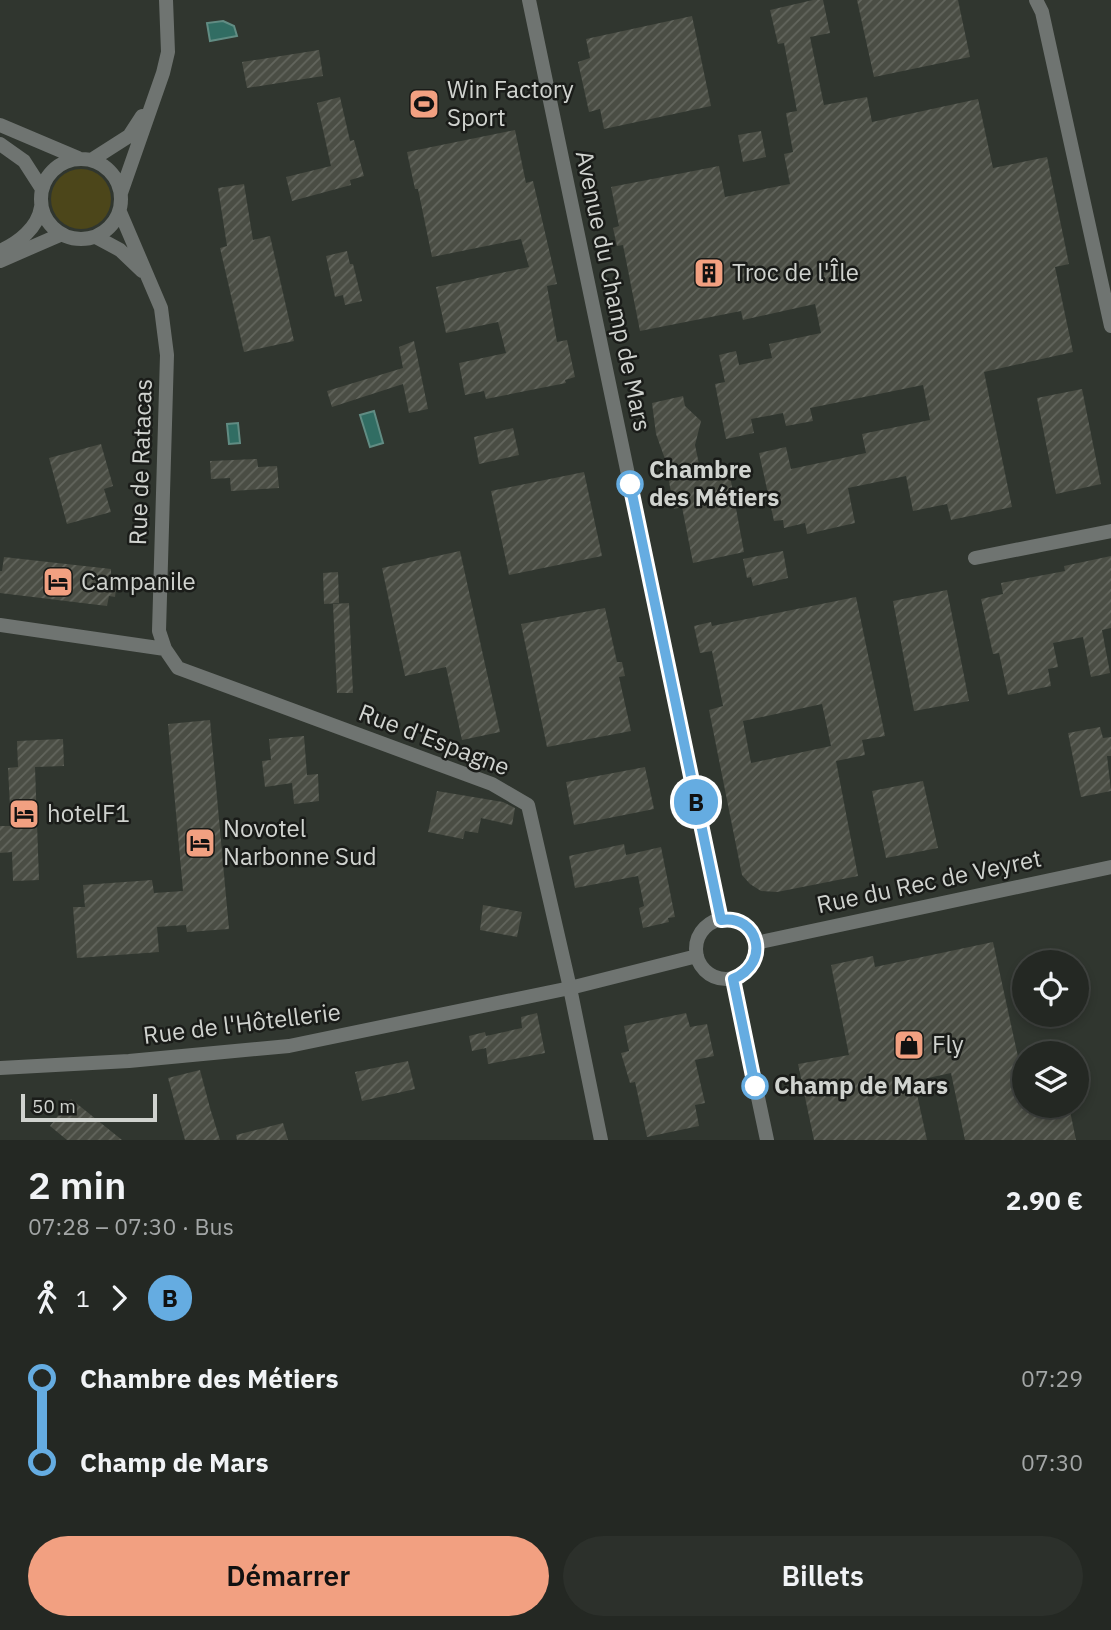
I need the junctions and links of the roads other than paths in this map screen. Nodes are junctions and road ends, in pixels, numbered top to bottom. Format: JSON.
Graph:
{"nodes":[{"id":1,"x":166,"y":0,"type":"edge"},
{"id":2,"x":528,"y":0,"type":"edge"},
{"id":3,"x":1036,"y":0,"type":"edge"},
{"id":4,"x":154,"y":97,"type":"junction"},
{"id":5,"x":0,"y":125,"type":"edge"},
{"id":6,"x":0,"y":144,"type":"edge"},
{"id":7,"x":86,"y":159,"type":"junction"},
{"id":8,"x":42,"y":189,"type":"junction"},
{"id":9,"x":121,"y":193,"type":"junction"},
{"id":10,"x":41,"y":207,"type":"junction"},
{"id":11,"x":120,"y":212,"type":"junction"},
{"id":12,"x":62,"y":234,"type":"junction"},
{"id":13,"x":96,"y":237,"type":"junction"},
{"id":14,"x":0,"y":251,"type":"edge"},
{"id":15,"x":0,"y":261,"type":"edge"},
{"id":16,"x":149,"y":278,"type":"junction"},
{"id":17,"x":1111,"y":326,"type":"edge"},
{"id":18,"x":1111,"y":531,"type":"edge"},
{"id":19,"x":975,"y":558,"type":"dead end"},
{"id":20,"x":0,"y":625,"type":"edge"},
{"id":21,"x":165,"y":649,"type":"junction"},
{"id":22,"x":1111,"y":867,"type":"edge"},
{"id":23,"x":721,"y":920,"type":"junction"},
{"id":24,"x":756,"y":943,"type":"junction"},
{"id":25,"x":697,"y":956,"type":"junction"},
{"id":26,"x":733,"y":979,"type":"junction"},
{"id":27,"x":570,"y":988,"type":"junction"},
{"id":28,"x":0,"y":1068,"type":"edge"},
{"id":29,"x":601,"y":1140,"type":"edge"},
{"id":30,"x":767,"y":1140,"type":"edge"}],
"edges":[{"from":1,"to":4,"type":"street"},
{"from":2,"to":23,"type":"street","name":"Avenue du Champ de Mars"},
{"from":3,"to":17,"type":"street"},
{"from":4,"to":7,"type":"street"},
{"from":4,"to":9,"type":"street"},
{"from":5,"to":7,"type":"street"},
{"from":6,"to":8,"type":"street"},
{"from":7,"to":8,"type":"street"},
{"from":7,"to":9,"type":"street"},
{"from":8,"to":10,"type":"street"},
{"from":9,"to":11,"type":"street"},
{"from":10,"to":12,"type":"street"},
{"from":10,"to":14,"type":"street"},
{"from":11,"to":13,"type":"street"},
{"from":11,"to":16,"type":"street","name":"Rue de Ratacas"},
{"from":12,"to":13,"type":"street"},
{"from":12,"to":15,"type":"street"},
{"from":13,"to":16,"type":"street","name":"Rue de Ratacas"},
{"from":16,"to":21,"type":"street","name":"Rue de Ratacas"},
{"from":18,"to":19,"type":"street"},
{"from":20,"to":21,"type":"street"},
{"from":21,"to":27,"type":"street","name":"Rue d'Espagne"},
{"from":22,"to":24,"type":"street","name":"Rue du Rec de Veyret"},
{"from":23,"to":24,"type":"street"},
{"from":23,"to":25,"type":"street"},
{"from":24,"to":26,"type":"street"},
{"from":25,"to":26,"type":"street"},
{"from":25,"to":27,"type":"street"},
{"from":26,"to":30,"type":"street"},
{"from":27,"to":28,"type":"street","name":"Rue de l'Hôtellerie"},
{"from":27,"to":29,"type":"street","name":"Rue d'Espagne"}]}
